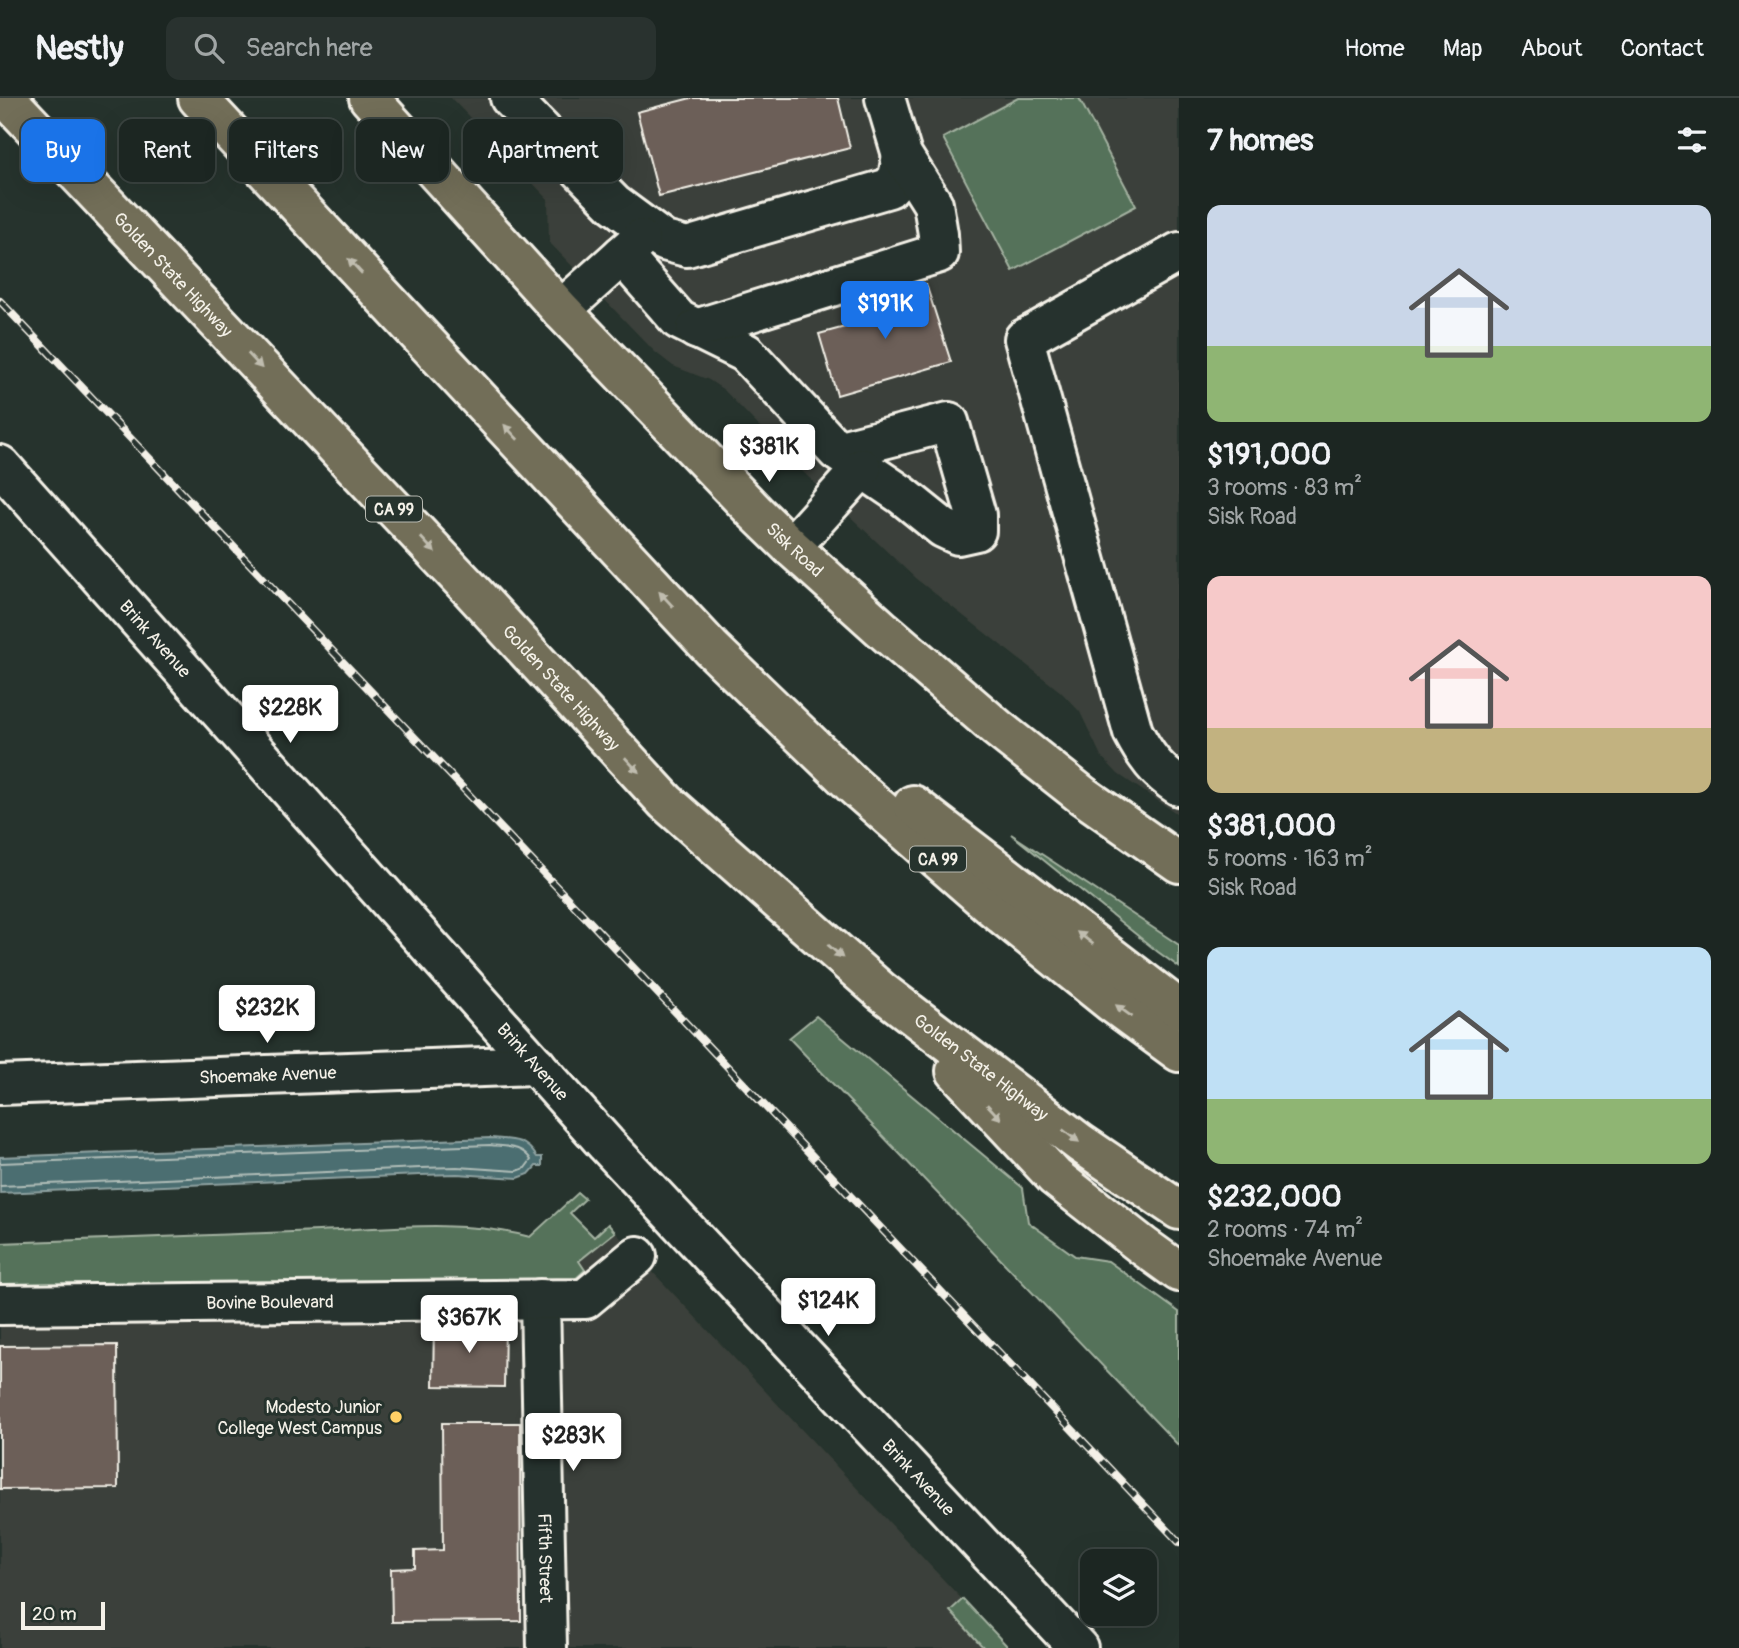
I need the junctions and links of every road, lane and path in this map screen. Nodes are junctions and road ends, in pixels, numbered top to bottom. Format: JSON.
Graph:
{"nodes":[{"id":1,"x":6,"y":98,"type":"edge"},
{"id":2,"x":198,"y":98,"type":"edge"},
{"id":3,"x":369,"y":98,"type":"edge"},
{"id":4,"x":510,"y":98,"type":"edge"},
{"id":5,"x":885,"y":98,"type":"edge"},
{"id":6,"x":902,"y":155,"type":"junction"},
{"id":7,"x":650,"y":231,"type":"junction"},
{"id":8,"x":1179,"y":252,"type":"edge"},
{"id":9,"x":622,"y":256,"type":"junction"},
{"id":10,"x":561,"y":310,"type":"junction"},
{"id":11,"x":696,"y":329,"type":"junction"},
{"id":12,"x":0,"y":465,"type":"edge"},
{"id":13,"x":791,"y":547,"type":"junction"},
{"id":14,"x":712,"y":649,"type":"junction"},
{"id":15,"x":1179,"y":786,"type":"edge"},
{"id":16,"x":1178,"y":861,"type":"edge"},
{"id":17,"x":881,"y":991,"type":"junction"},
{"id":18,"x":1179,"y":1009,"type":"edge"},
{"id":19,"x":1179,"y":1052,"type":"edge"},
{"id":20,"x":536,"y":1065,"type":"junction"},
{"id":21,"x":0,"y":1085,"type":"edge"},
{"id":22,"x":1179,"y":1210,"type":"edge"},
{"id":23,"x":637,"y":1256,"type":"dead end"},
{"id":24,"x":1179,"y":1272,"type":"edge"},
{"id":25,"x":540,"y":1299,"type":"junction"},
{"id":26,"x":0,"y":1305,"type":"edge"},
{"id":27,"x":547,"y":1648,"type":"edge"},
{"id":28,"x":1078,"y":1648,"type":"edge"}],
"edges":[{"from":1,"to":17,"type":"main road","name":"Golden State Highway","number":"CA 99","one_way":true},
{"from":14,"to":2,"type":"main road","number":"CA 99","one_way":true},
{"from":3,"to":10,"type":"main road","name":"Sisk Road"},
{"from":4,"to":7,"type":"street"},
{"from":5,"to":6,"type":"street"},
{"from":6,"to":7,"type":"street"},
{"from":6,"to":11,"type":"street"},
{"from":7,"to":9,"type":"street"},
{"from":8,"to":15,"type":"street"},
{"from":9,"to":10,"type":"street"},
{"from":9,"to":11,"type":"street"},
{"from":10,"to":13,"type":"main road","name":"Sisk Road"},
{"from":11,"to":13,"type":"street"},
{"from":12,"to":20,"type":"street","name":"Brink Avenue"},
{"from":13,"to":16,"type":"main road","name":"Sisk Road"},
{"from":18,"to":14,"type":"main road","one_way":true},
{"from":19,"to":14,"type":"main road","number":"CA 99","one_way":true},
{"from":17,"to":22,"type":"main road","name":"Golden State Highway","number":"CA 99","one_way":true},
{"from":17,"to":24,"type":"main road","one_way":true},
{"from":20,"to":21,"type":"street","name":"Shoemake Avenue"},
{"from":20,"to":28,"type":"street","name":"Brink Avenue"},
{"from":23,"to":25,"type":"street","name":"Bovine Boulevard"},
{"from":25,"to":26,"type":"street","name":"Bovine Boulevard"},
{"from":25,"to":27,"type":"street","name":"Fifth Street"}]}
